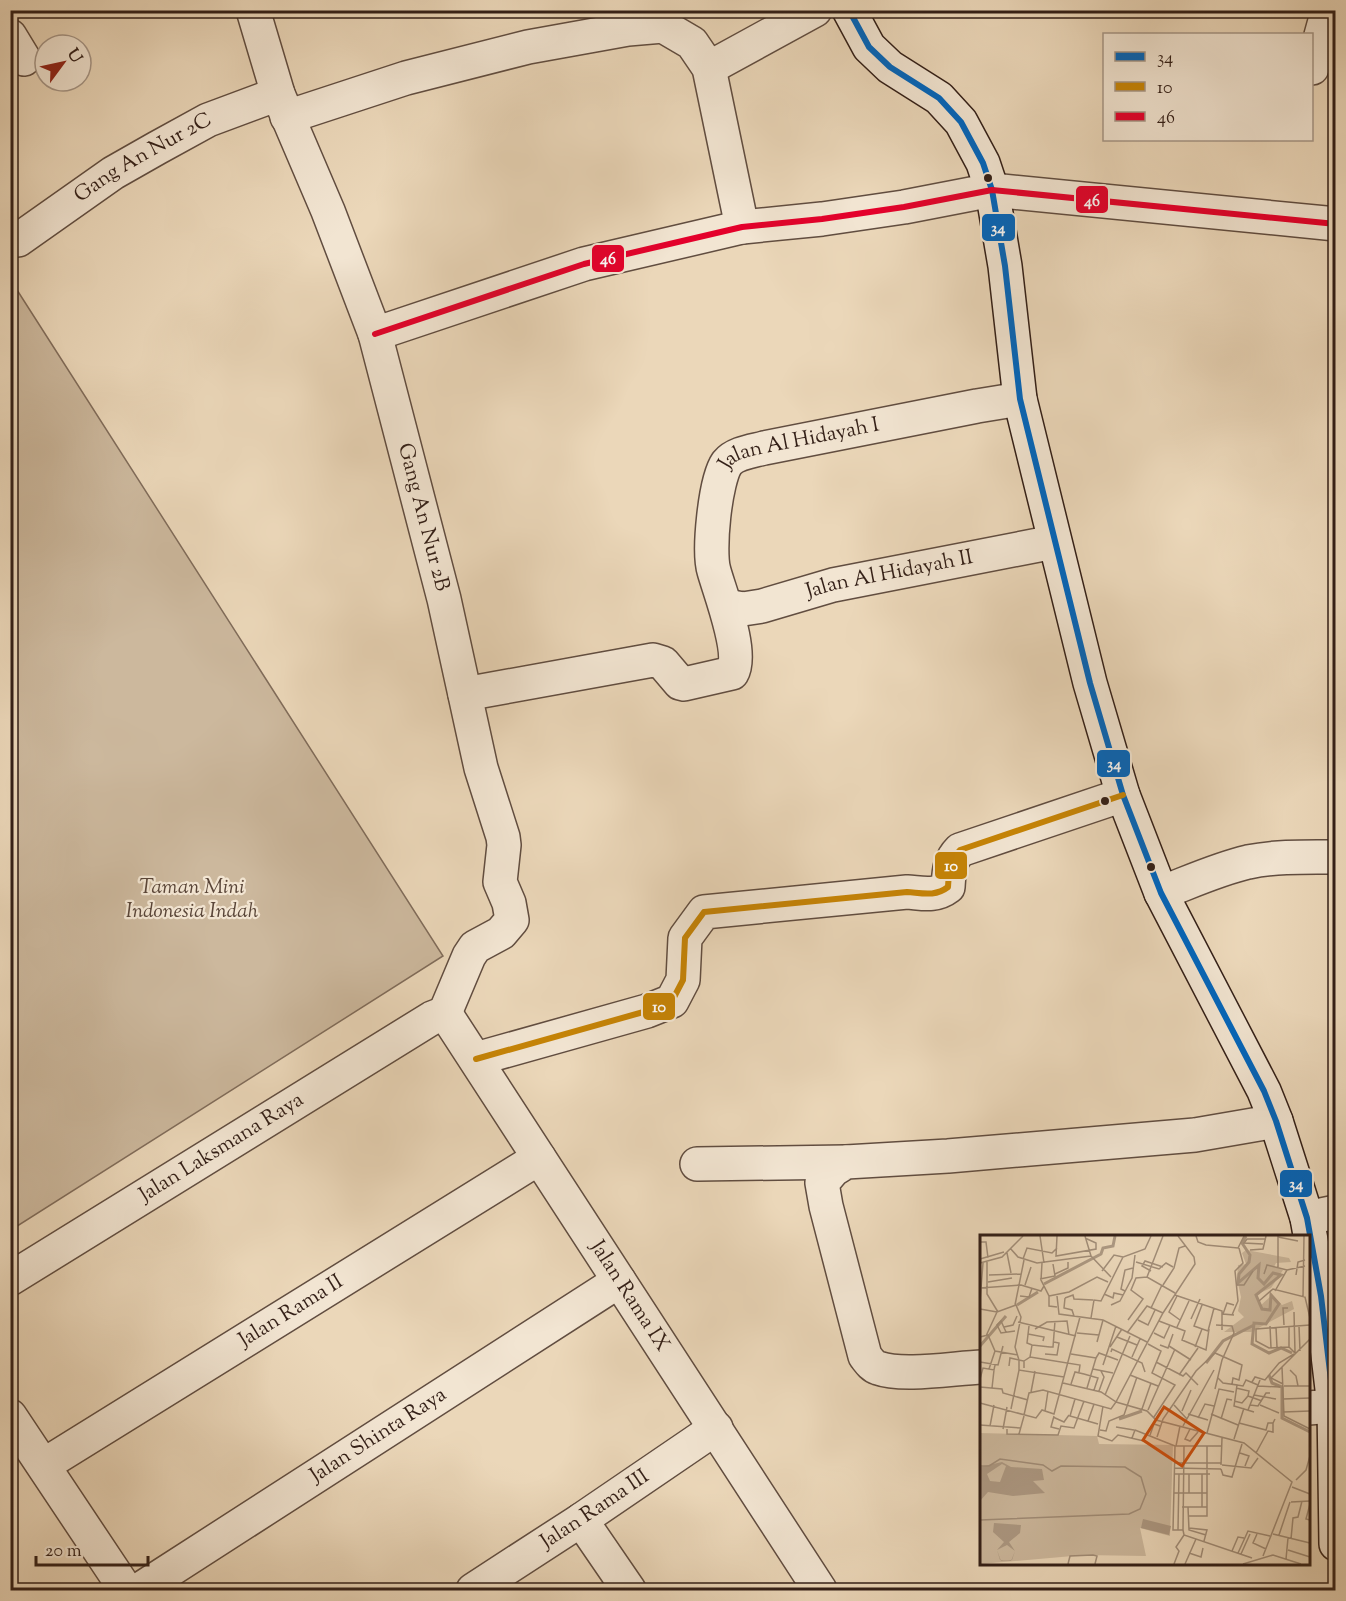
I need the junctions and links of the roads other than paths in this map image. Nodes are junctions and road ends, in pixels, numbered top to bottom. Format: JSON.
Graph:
{"nodes":[{"id":1,"x":254,"y":10,"type":"edge"},
{"id":2,"x":815,"y":10,"type":"edge"},
{"id":3,"x":849,"y":10,"type":"edge"},
{"id":4,"x":1328,"y":10,"type":"edge"},
{"id":5,"x":1313,"y":61,"type":"edge"},
{"id":6,"x":709,"y":68,"type":"junction"},
{"id":7,"x":283,"y":106,"type":"junction"},
{"id":8,"x":992,"y":190,"type":"junction"},
{"id":9,"x":1335,"y":224,"type":"edge"},
{"id":10,"x":742,"y":227,"type":"junction"},
{"id":11,"x":18,"y":240,"type":"dead end"},
{"id":12,"x":375,"y":334,"type":"junction"},
{"id":13,"x":1020,"y":399,"type":"junction"},
{"id":14,"x":1054,"y":542,"type":"junction"},
{"id":15,"x":726,"y":606,"type":"junction"},
{"id":16,"x":465,"y":694,"type":"junction"},
{"id":17,"x":1123,"y":795,"type":"junction"},
{"id":18,"x":1335,"y":856,"type":"edge"},
{"id":19,"x":1161,"y":893,"type":"junction"},
{"id":20,"x":439,"y":1015,"type":"junction"},
{"id":21,"x":476,"y":1059,"type":"junction"},
{"id":22,"x":1276,"y":1121,"type":"junction"},
{"id":23,"x":539,"y":1158,"type":"junction"},
{"id":24,"x":846,"y":1162,"type":"junction"},
{"id":25,"x":697,"y":1164,"type":"dead end"},
{"id":26,"x":1321,"y":1215,"type":"edge"},
{"id":27,"x":10,"y":1279,"type":"edge"},
{"id":28,"x":619,"y":1281,"type":"junction"},
{"id":29,"x":980,"y":1367,"type":"edge"},
{"id":30,"x":1321,"y":1407,"type":"edge"},
{"id":31,"x":10,"y":1416,"type":"edge"},
{"id":32,"x":716,"y":1428,"type":"junction"},
{"id":33,"x":44,"y":1464,"type":"junction"},
{"id":34,"x":581,"y":1520,"type":"junction"},
{"id":35,"x":1335,"y":1544,"type":"edge"},
{"id":36,"x":126,"y":1590,"type":"edge"},
{"id":37,"x":138,"y":1590,"type":"edge"},
{"id":38,"x":473,"y":1590,"type":"edge"},
{"id":39,"x":628,"y":1590,"type":"edge"},
{"id":40,"x":820,"y":1590,"type":"edge"}],
"edges":[{"from":1,"to":7,"type":"street","name":"Gang An Nur 2B"},
{"from":2,"to":6,"type":"street"},
{"from":3,"to":8,"type":"street"},
{"from":4,"to":5,"type":"street"},
{"from":6,"to":7,"type":"street","name":"Gang An Nur 2C"},
{"from":6,"to":10,"type":"street"},
{"from":7,"to":11,"type":"street","name":"Gang An Nur 2C"},
{"from":7,"to":12,"type":"street","name":"Gang An Nur 2B"},
{"from":8,"to":9,"type":"street"},
{"from":8,"to":10,"type":"street"},
{"from":8,"to":13,"type":"street"},
{"from":10,"to":12,"type":"street"},
{"from":12,"to":16,"type":"street","name":"Gang An Nur 2B"},
{"from":13,"to":14,"type":"street"},
{"from":13,"to":15,"type":"street","name":"Jalan Al Hidayah I"},
{"from":14,"to":15,"type":"street","name":"Jalan Al Hidayah II"},
{"from":14,"to":17,"type":"street"},
{"from":15,"to":16,"type":"street","name":"Jalan Al Hidayah I"},
{"from":16,"to":20,"type":"street","name":"Gang An Nur 2B"},
{"from":17,"to":19,"type":"street"},
{"from":17,"to":21,"type":"street"},
{"from":18,"to":19,"type":"street"},
{"from":19,"to":22,"type":"street"},
{"from":20,"to":21,"type":"street","name":"Jalan Rama IX"},
{"from":20,"to":27,"type":"street","name":"Jalan Laksmana Raya"},
{"from":21,"to":23,"type":"street","name":"Jalan Rama IX"},
{"from":22,"to":24,"type":"street"},
{"from":22,"to":26,"type":"street"},
{"from":23,"to":28,"type":"street","name":"Jalan Rama IX"},
{"from":23,"to":33,"type":"street","name":"Jalan Rama II"},
{"from":24,"to":25,"type":"street"},
{"from":24,"to":29,"type":"street"},
{"from":26,"to":30,"type":"street"},
{"from":28,"to":32,"type":"street","name":"Jalan Rama IX"},
{"from":28,"to":37,"type":"street","name":"Jalan Shinta Raya"},
{"from":30,"to":35,"type":"street"},
{"from":31,"to":33,"type":"street"},
{"from":32,"to":34,"type":"street","name":"Jalan Rama III"},
{"from":32,"to":40,"type":"street","name":"Jalan Rama IX"},
{"from":33,"to":36,"type":"street"},
{"from":34,"to":38,"type":"street","name":"Jalan Rama III"},
{"from":34,"to":39,"type":"street"}]}
